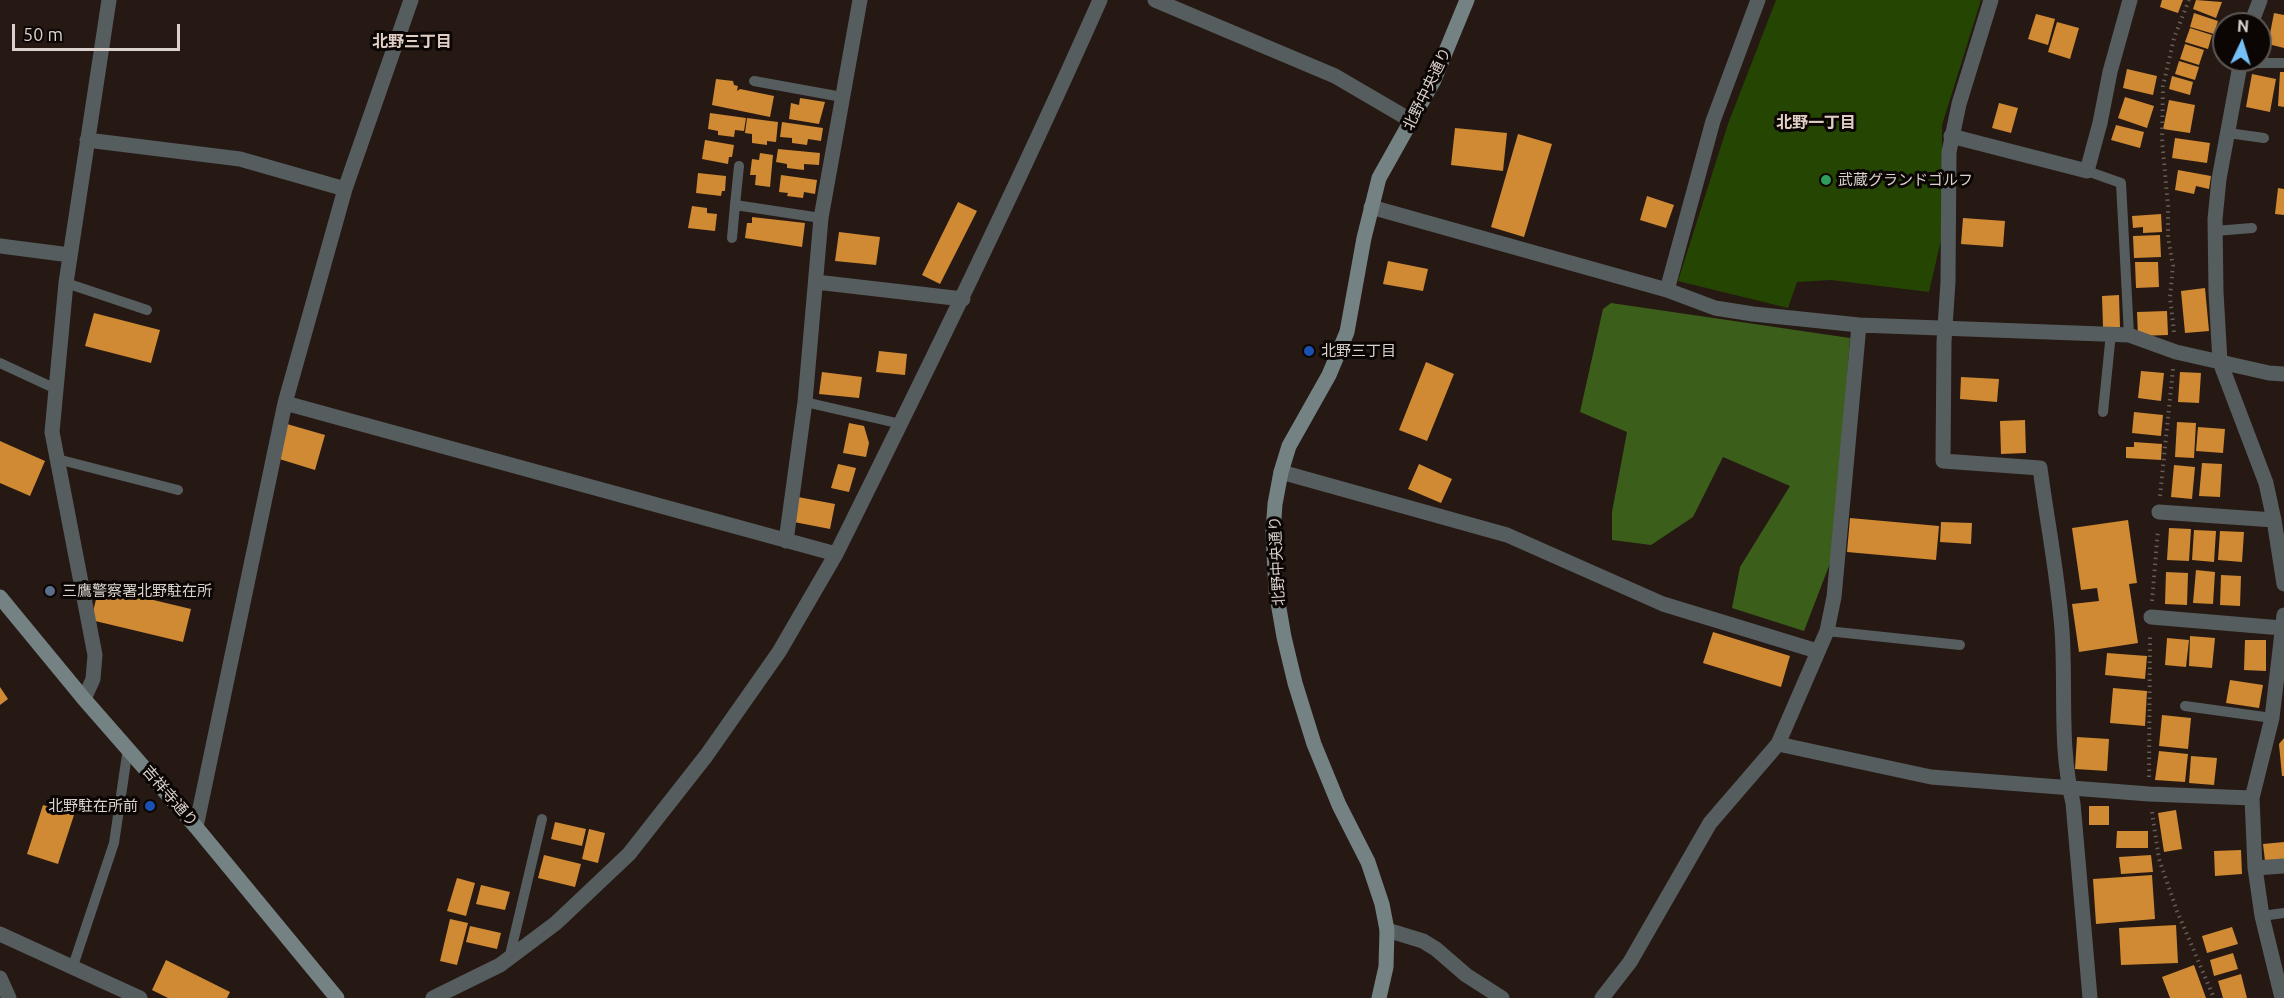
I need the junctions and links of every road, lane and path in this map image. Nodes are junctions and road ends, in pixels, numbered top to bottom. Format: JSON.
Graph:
{"nodes":[{"id":1,"x":109,"y":0,"type":"edge"},
{"id":2,"x":411,"y":0,"type":"edge"},
{"id":3,"x":860,"y":0,"type":"edge"},
{"id":4,"x":1100,"y":0,"type":"edge"},
{"id":5,"x":1155,"y":0,"type":"edge"},
{"id":6,"x":1467,"y":0,"type":"edge"},
{"id":7,"x":1758,"y":0,"type":"edge"},
{"id":8,"x":1991,"y":0,"type":"edge"},
{"id":9,"x":2130,"y":0,"type":"edge"},
{"id":10,"x":2239,"y":72,"type":"edge"},
{"id":11,"x":754,"y":81,"type":"dead end"},
{"id":12,"x":842,"y":97,"type":"junction"},
{"id":13,"x":1412,"y":121,"type":"junction"},
{"id":14,"x":2228,"y":134,"type":"junction"},
{"id":15,"x":1952,"y":136,"type":"junction"},
{"id":16,"x":2264,"y":138,"type":"dead end"},
{"id":17,"x":87,"y":140,"type":"junction"},
{"id":18,"x":739,"y":166,"type":"dead end"},
{"id":19,"x":2087,"y":171,"type":"junction"},
{"id":20,"x":345,"y":189,"type":"junction"},
{"id":21,"x":735,"y":205,"type":"junction"},
{"id":22,"x":1371,"y":207,"type":"junction"},
{"id":23,"x":821,"y":218,"type":"junction"},
{"id":24,"x":2252,"y":228,"type":"dead end"},
{"id":25,"x":2215,"y":231,"type":"junction"},
{"id":26,"x":732,"y":238,"type":"dead end"},
{"id":27,"x":0,"y":246,"type":"edge"},
{"id":28,"x":70,"y":255,"type":"junction"},
{"id":29,"x":816,"y":282,"type":"junction"},
{"id":30,"x":66,"y":283,"type":"junction"},
{"id":31,"x":1667,"y":290,"type":"junction"},
{"id":32,"x":963,"y":299,"type":"junction"},
{"id":33,"x":147,"y":310,"type":"dead end"},
{"id":34,"x":1859,"y":325,"type":"junction"},
{"id":35,"x":1946,"y":327,"type":"junction"},
{"id":36,"x":2111,"y":333,"type":"junction"},
{"id":37,"x":2129,"y":335,"type":"junction"},
{"id":38,"x":2220,"y":362,"type":"junction"},
{"id":39,"x":0,"y":363,"type":"edge"},
{"id":40,"x":2284,"y":374,"type":"edge"},
{"id":41,"x":56,"y":389,"type":"junction"},
{"id":42,"x":805,"y":402,"type":"junction"},
{"id":43,"x":285,"y":403,"type":"junction"},
{"id":44,"x":2103,"y":412,"type":"dead end"},
{"id":45,"x":901,"y":424,"type":"junction"},
{"id":46,"x":57,"y":459,"type":"junction"},
{"id":47,"x":1281,"y":472,"type":"junction"},
{"id":48,"x":178,"y":490,"type":"dead end"},
{"id":49,"x":2159,"y":512,"type":"dead end"},
{"id":50,"x":2274,"y":520,"type":"junction"},
{"id":51,"x":786,"y":541,"type":"junction"},
{"id":52,"x":836,"y":554,"type":"junction"},
{"id":53,"x":2284,"y":584,"type":"edge"},
{"id":54,"x":0,"y":597,"type":"edge"},
{"id":55,"x":2151,"y":617,"type":"dead end"},
{"id":56,"x":2283,"y":621,"type":"edge"},
{"id":57,"x":1827,"y":632,"type":"junction"},
{"id":58,"x":1960,"y":645,"type":"dead end"},
{"id":59,"x":1817,"y":651,"type":"junction"},
{"id":60,"x":84,"y":699,"type":"junction"},
{"id":61,"x":2185,"y":706,"type":"dead end"},
{"id":62,"x":2272,"y":718,"type":"junction"},
{"id":63,"x":1778,"y":744,"type":"junction"},
{"id":64,"x":128,"y":748,"type":"junction"},
{"id":65,"x":2069,"y":786,"type":"junction"},
{"id":66,"x":2252,"y":798,"type":"junction"},
{"id":67,"x":542,"y":819,"type":"dead end"},
{"id":68,"x":196,"y":827,"type":"junction"},
{"id":69,"x":2284,"y":866,"type":"edge"},
{"id":70,"x":2255,"y":868,"type":"junction"},
{"id":71,"x":2284,"y":913,"type":"edge"},
{"id":72,"x":2262,"y":916,"type":"junction"},
{"id":73,"x":1386,"y":930,"type":"junction"},
{"id":74,"x":0,"y":934,"type":"edge"},
{"id":75,"x":509,"y":959,"type":"junction"},
{"id":76,"x":73,"y":966,"type":"junction"},
{"id":77,"x":0,"y":978,"type":"edge"},
{"id":78,"x":9,"y":998,"type":"edge"},
{"id":79,"x":140,"y":998,"type":"edge"},
{"id":80,"x":337,"y":998,"type":"edge"},
{"id":81,"x":434,"y":998,"type":"edge"},
{"id":82,"x":1379,"y":998,"type":"edge"},
{"id":83,"x":1502,"y":998,"type":"edge"},
{"id":84,"x":1602,"y":998,"type":"edge"},
{"id":85,"x":2090,"y":998,"type":"edge"},
{"id":86,"x":2282,"y":998,"type":"edge"}],
"edges":[{"from":1,"to":17,"type":"street"},
{"from":2,"to":20,"type":"street"},
{"from":3,"to":12,"type":"street"},
{"from":4,"to":32,"type":"street"},
{"from":5,"to":13,"type":"street"},
{"from":6,"to":13,"type":"street","name":"北野中央通り"},
{"from":7,"to":31,"type":"street"},
{"from":8,"to":15,"type":"street"},
{"from":9,"to":19,"type":"street"},
{"from":10,"to":14,"type":"street"},
{"from":11,"to":12,"type":"lane"},
{"from":12,"to":23,"type":"street"},
{"from":13,"to":22,"type":"street","name":"北野中央通り"},
{"from":14,"to":16,"type":"lane"},
{"from":14,"to":25,"type":"street"},
{"from":15,"to":19,"type":"street"},
{"from":15,"to":35,"type":"street"},
{"from":17,"to":20,"type":"street"},
{"from":17,"to":28,"type":"street"},
{"from":18,"to":21,"type":"lane"},
{"from":19,"to":37,"type":"lane"},
{"from":20,"to":43,"type":"street"},
{"from":21,"to":23,"type":"lane"},
{"from":21,"to":26,"type":"lane"},
{"from":22,"to":31,"type":"street"},
{"from":22,"to":47,"type":"street","name":"北野中央通り"},
{"from":23,"to":29,"type":"street"},
{"from":24,"to":25,"type":"lane"},
{"from":25,"to":38,"type":"street"},
{"from":27,"to":28,"type":"street"},
{"from":28,"to":30,"type":"street"},
{"from":29,"to":32,"type":"street"},
{"from":29,"to":42,"type":"street"},
{"from":30,"to":33,"type":"lane"},
{"from":30,"to":41,"type":"street"},
{"from":31,"to":34,"type":"street"},
{"from":32,"to":45,"type":"street"},
{"from":34,"to":35,"type":"street"},
{"from":34,"to":57,"type":"street"},
{"from":35,"to":36,"type":"street"},
{"from":35,"to":65,"type":"street"},
{"from":36,"to":37,"type":"street"},
{"from":36,"to":44,"type":"lane"},
{"from":37,"to":38,"type":"street"},
{"from":38,"to":40,"type":"street"},
{"from":38,"to":50,"type":"street"},
{"from":39,"to":41,"type":"lane"},
{"from":41,"to":46,"type":"street"},
{"from":42,"to":45,"type":"lane"},
{"from":42,"to":51,"type":"street"},
{"from":43,"to":51,"type":"street"},
{"from":43,"to":68,"type":"street"},
{"from":45,"to":52,"type":"street"},
{"from":46,"to":48,"type":"lane"},
{"from":46,"to":60,"type":"street"},
{"from":47,"to":59,"type":"street"},
{"from":47,"to":73,"type":"street","name":"北野中央通り"},
{"from":49,"to":50,"type":"street"},
{"from":50,"to":53,"type":"street"},
{"from":51,"to":52,"type":"street"},
{"from":52,"to":75,"type":"street"},
{"from":54,"to":60,"type":"street","name":"吉祥寺通り"},
{"from":55,"to":56,"type":"street"},
{"from":56,"to":62,"type":"street"},
{"from":57,"to":58,"type":"lane"},
{"from":57,"to":59,"type":"street"},
{"from":59,"to":63,"type":"street"},
{"from":60,"to":64,"type":"street","name":"吉祥寺通り"},
{"from":61,"to":62,"type":"lane"},
{"from":62,"to":66,"type":"street"},
{"from":63,"to":65,"type":"street"},
{"from":63,"to":84,"type":"street"},
{"from":64,"to":68,"type":"street","name":"吉祥寺通り"},
{"from":64,"to":76,"type":"lane"},
{"from":65,"to":66,"type":"street"},
{"from":65,"to":85,"type":"street"},
{"from":66,"to":70,"type":"street"},
{"from":67,"to":75,"type":"lane"},
{"from":68,"to":80,"type":"street","name":"吉祥寺通り"},
{"from":69,"to":70,"type":"street"},
{"from":70,"to":72,"type":"street"},
{"from":71,"to":72,"type":"lane"},
{"from":72,"to":86,"type":"street"},
{"from":73,"to":82,"type":"street","name":"北野中央通り"},
{"from":73,"to":83,"type":"street"},
{"from":74,"to":76,"type":"street"},
{"from":75,"to":81,"type":"street"},
{"from":76,"to":79,"type":"street"},
{"from":77,"to":78,"type":"street"}]}
